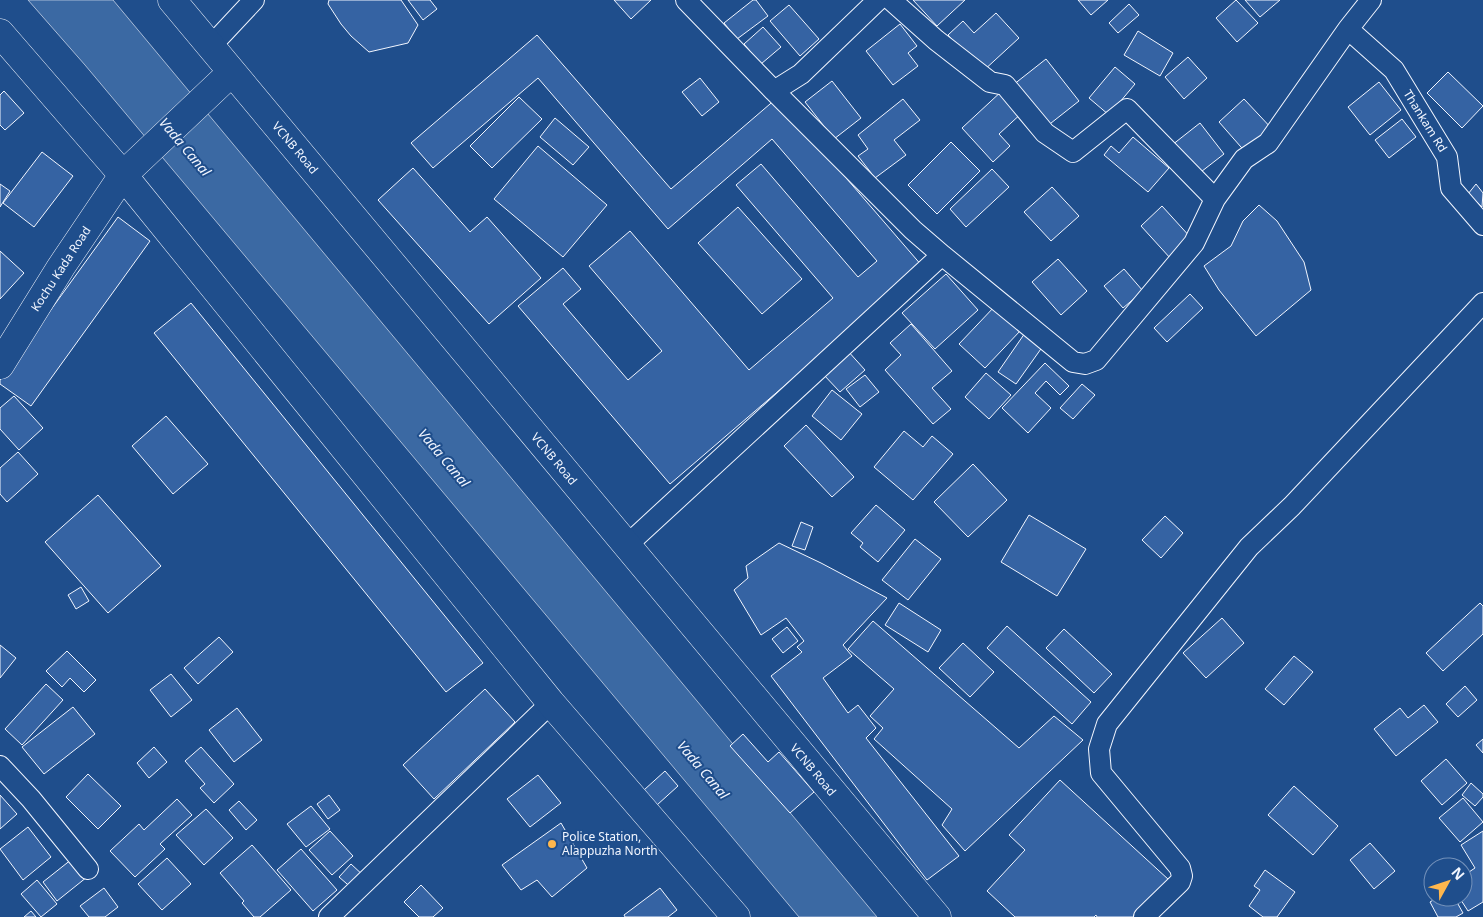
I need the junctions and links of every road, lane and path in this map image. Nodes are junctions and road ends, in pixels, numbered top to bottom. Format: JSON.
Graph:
{"nodes":[{"id":1,"x":172,"y":0,"type":"edge"},
{"id":2,"x":254,"y":0,"type":"edge"},
{"id":3,"x":686,"y":0,"type":"edge"},
{"id":4,"x":878,"y":0,"type":"edge"},
{"id":5,"x":891,"y":0,"type":"edge"},
{"id":6,"x":1371,"y":0,"type":"edge"},
{"id":7,"x":1348,"y":29,"type":"junction"},
{"id":8,"x":0,"y":33,"type":"edge"},
{"id":9,"x":211,"y":46,"type":"junction"},
{"id":10,"x":226,"y":78,"type":"junction"},
{"id":11,"x":774,"y":91,"type":"junction"},
{"id":12,"x":129,"y":169,"type":"junction"},
{"id":13,"x":1214,"y":199,"type":"junction"},
{"id":14,"x":1483,"y":225,"type":"edge"},
{"id":15,"x":942,"y":255,"type":"junction"},
{"id":16,"x":1483,"y":303,"type":"edge"},
{"id":17,"x":0,"y":365,"type":"edge"},
{"id":18,"x":626,"y":546,"type":"junction"},
{"id":19,"x":551,"y":703,"type":"junction"},
{"id":20,"x":0,"y":766,"type":"edge"},
{"id":21,"x":88,"y":868,"type":"dead end"},
{"id":22,"x":329,"y":917,"type":"edge"},
{"id":23,"x":736,"y":917,"type":"edge"},
{"id":24,"x":937,"y":917,"type":"edge"},
{"id":25,"x":1144,"y":917,"type":"edge"}],
"edges":[{"from":1,"to":9,"type":"main road","name":"VCNB Road"},
{"from":2,"to":9,"type":"street"},
{"from":3,"to":11,"type":"street"},
{"from":4,"to":11,"type":"street"},
{"from":5,"to":13,"type":"street"},
{"from":6,"to":7,"type":"street"},
{"from":7,"to":13,"type":"street"},
{"from":7,"to":14,"type":"street","name":"Thankam Rd"},
{"from":8,"to":12,"type":"main road"},
{"from":9,"to":10,"type":"main road","name":"VCNB Road"},
{"from":10,"to":12,"type":"main road","name":"Kochu Kada Road"},
{"from":10,"to":18,"type":"main road","name":"VCNB Road"},
{"from":11,"to":15,"type":"street"},
{"from":12,"to":17,"type":"main road","name":"Kochu Kada Road"},
{"from":12,"to":19,"type":"main road"},
{"from":13,"to":15,"type":"street"},
{"from":15,"to":18,"type":"street"},
{"from":16,"to":25,"type":"street"},
{"from":18,"to":24,"type":"main road","name":"VCNB Road"},
{"from":19,"to":22,"type":"street"},
{"from":19,"to":23,"type":"main road"},
{"from":20,"to":21,"type":"street"}]}
